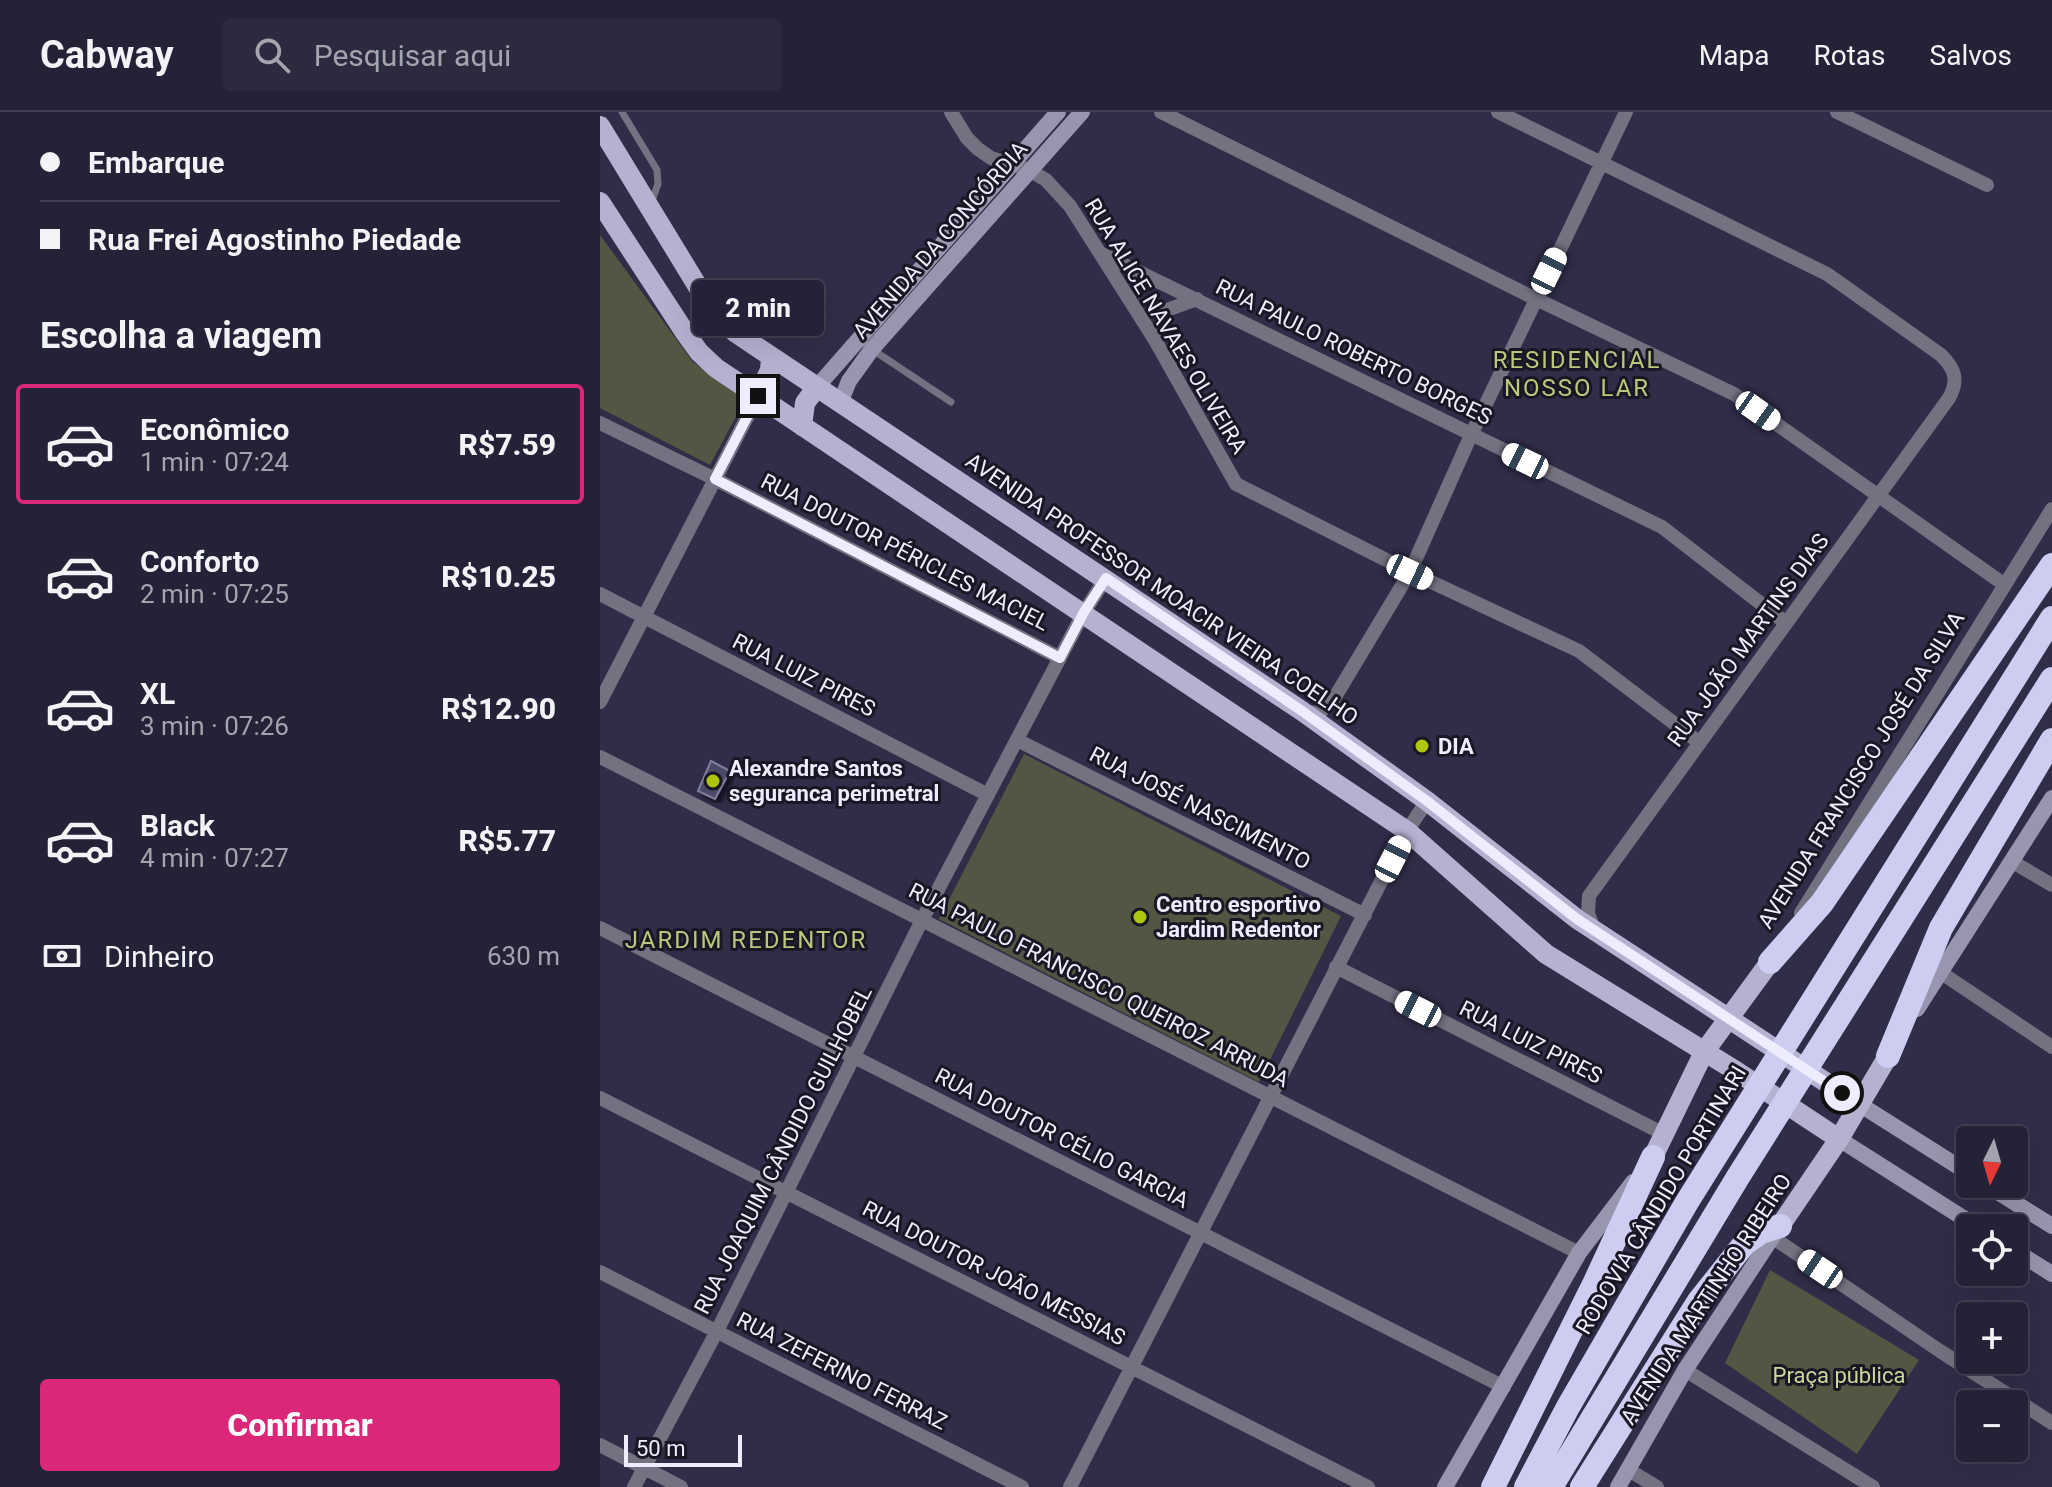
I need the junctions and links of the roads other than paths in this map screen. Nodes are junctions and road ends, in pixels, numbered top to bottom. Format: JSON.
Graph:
{"nodes":[{"id":1,"x":622,"y":112,"type":"edge"},
{"id":2,"x":951,"y":112,"type":"edge"},
{"id":3,"x":1058,"y":112,"type":"edge"},
{"id":4,"x":1082,"y":112,"type":"edge"},
{"id":5,"x":1161,"y":112,"type":"edge"},
{"id":6,"x":1498,"y":112,"type":"edge"},
{"id":7,"x":1626,"y":112,"type":"edge"},
{"id":8,"x":1837,"y":112,"type":"edge"},
{"id":9,"x":600,"y":126,"type":"edge"},
{"id":10,"x":1601,"y":162,"type":"junction"},
{"id":11,"x":1011,"y":165,"type":"junction"},
{"id":12,"x":1029,"y":170,"type":"junction"},
{"id":13,"x":1987,"y":185,"type":"dead end"},
{"id":14,"x":600,"y":202,"type":"edge"},
{"id":15,"x":648,"y":208,"type":"junction"},
{"id":16,"x":1101,"y":254,"type":"junction"},
{"id":17,"x":1197,"y":299,"type":"junction"},
{"id":18,"x":1536,"y":299,"type":"junction"},
{"id":19,"x":1155,"y":340,"type":"junction"},
{"id":20,"x":865,"y":345,"type":"junction"},
{"id":21,"x":771,"y":358,"type":"junction"},
{"id":22,"x":816,"y":388,"type":"junction"},
{"id":23,"x":758,"y":396,"type":"junction"},
{"id":24,"x":951,"y":402,"type":"dead end"},
{"id":25,"x":840,"y":403,"type":"junction"},
{"id":26,"x":600,"y":423,"type":"edge"},
{"id":27,"x":802,"y":426,"type":"junction"},
{"id":28,"x":1471,"y":435,"type":"junction"},
{"id":29,"x":715,"y":479,"type":"junction"},
{"id":30,"x":1880,"y":497,"type":"junction"},
{"id":31,"x":2052,"y":509,"type":"edge"},
{"id":32,"x":2052,"y":565,"type":"edge"},
{"id":33,"x":1410,"y":572,"type":"junction"},
{"id":34,"x":1106,"y":578,"type":"junction"},
{"id":35,"x":2005,"y":585,"type":"junction"},
{"id":36,"x":600,"y":594,"type":"edge"},
{"id":37,"x":1084,"y":612,"type":"junction"},
{"id":38,"x":643,"y":617,"type":"junction"},
{"id":39,"x":2052,"y":618,"type":"edge"},
{"id":40,"x":1786,"y":623,"type":"junction"},
{"id":41,"x":1060,"y":658,"type":"junction"},
{"id":42,"x":2052,"y":679,"type":"edge"},
{"id":43,"x":600,"y":702,"type":"edge"},
{"id":44,"x":1302,"y":711,"type":"junction"},
{"id":45,"x":1017,"y":740,"type":"junction"},
{"id":46,"x":2052,"y":740,"type":"edge"},
{"id":47,"x":1700,"y":743,"type":"junction"},
{"id":48,"x":600,"y":757,"type":"edge"},
{"id":49,"x":988,"y":795,"type":"junction"},
{"id":50,"x":2052,"y":798,"type":"edge"},
{"id":51,"x":1427,"y":801,"type":"junction"},
{"id":52,"x":1407,"y":831,"type":"junction"},
{"id":53,"x":2011,"y":861,"type":"junction"},
{"id":54,"x":2052,"y":885,"type":"edge"},
{"id":55,"x":1365,"y":915,"type":"junction"},
{"id":56,"x":922,"y":920,"type":"junction"},
{"id":57,"x":600,"y":928,"type":"edge"},
{"id":58,"x":1595,"y":931,"type":"junction"},
{"id":59,"x":1770,"y":962,"type":"junction"},
{"id":60,"x":1934,"y":965,"type":"junction"},
{"id":61,"x":1336,"y":967,"type":"junction"},
{"id":62,"x":1727,"y":1019,"type":"junction"},
{"id":63,"x":2052,"y":1047,"type":"edge"},
{"id":64,"x":1704,"y":1052,"type":"junction"},
{"id":65,"x":1888,"y":1056,"type":"joint"},
{"id":66,"x":855,"y":1057,"type":"junction"},
{"id":67,"x":1270,"y":1096,"type":"junction"},
{"id":68,"x":600,"y":1098,"type":"edge"},
{"id":69,"x":1859,"y":1104,"type":"junction"},
{"id":70,"x":1664,"y":1134,"type":"junction"},
{"id":71,"x":1839,"y":1139,"type":"junction"},
{"id":72,"x":1653,"y":1157,"type":"junction"},
{"id":73,"x":1956,"y":1165,"type":"edge"},
{"id":74,"x":786,"y":1192,"type":"junction"},
{"id":75,"x":2007,"y":1198,"type":"edge"},
{"id":76,"x":1957,"y":1214,"type":"edge"},
{"id":77,"x":2052,"y":1226,"type":"edge"},
{"id":78,"x":1776,"y":1231,"type":"junction"},
{"id":79,"x":1199,"y":1232,"type":"junction"},
{"id":80,"x":1579,"y":1253,"type":"junction"},
{"id":81,"x":2028,"y":1259,"type":"edge"},
{"id":82,"x":600,"y":1272,"type":"edge"},
{"id":83,"x":2052,"y":1274,"type":"edge"},
{"id":84,"x":717,"y":1331,"type":"junction"},
{"id":85,"x":1130,"y":1367,"type":"junction"},
{"id":86,"x":1685,"y":1370,"type":"junction"},
{"id":87,"x":1504,"y":1387,"type":"junction"},
{"id":88,"x":2052,"y":1423,"type":"edge"},
{"id":89,"x":600,"y":1445,"type":"edge"},
{"id":90,"x":643,"y":1468,"type":"junction"},
{"id":91,"x":1627,"y":1469,"type":"junction"},
{"id":92,"x":634,"y":1487,"type":"edge"},
{"id":93,"x":681,"y":1487,"type":"edge"},
{"id":94,"x":1022,"y":1487,"type":"edge"},
{"id":95,"x":1070,"y":1487,"type":"edge"},
{"id":96,"x":1368,"y":1487,"type":"edge"},
{"id":97,"x":1445,"y":1487,"type":"edge"},
{"id":98,"x":1493,"y":1487,"type":"edge"},
{"id":99,"x":1526,"y":1487,"type":"edge"},
{"id":100,"x":1551,"y":1487,"type":"edge"},
{"id":101,"x":1582,"y":1487,"type":"edge"},
{"id":102,"x":1618,"y":1487,"type":"edge"},
{"id":103,"x":1657,"y":1487,"type":"edge"},
{"id":104,"x":1873,"y":1487,"type":"edge"}],
"edges":[{"from":1,"to":15,"type":"lane"},
{"from":2,"to":11,"type":"street","name":"RUA ALICE NAVAES OLIVEIRA"},
{"from":3,"to":11,"type":"street","name":"AVENIDA DA CONCÓRDIA"},
{"from":4,"to":12,"type":"street","name":"AVENIDA DA CONCÓRDIA"},
{"from":5,"to":18,"type":"street"},
{"from":6,"to":10,"type":"street"},
{"from":7,"to":10,"type":"street"},
{"from":8,"to":13,"type":"street"},
{"from":9,"to":15,"type":"main road","name":"AVENIDA PROFESSOR MOACIR VIEIRA COELHO"},
{"from":10,"to":18,"type":"street"},
{"from":10,"to":30,"type":"street","name":"RUA JOÃO MARTINS DIAS"},
{"from":11,"to":12,"type":"street","name":"RUA ALICE NAVAES OLIVEIRA"},
{"from":11,"to":20,"type":"street","name":"AVENIDA DA CONCÓRDIA"},
{"from":12,"to":16,"type":"street","name":"RUA ALICE NAVAES OLIVEIRA"},
{"from":12,"to":20,"type":"street","name":"AVENIDA DA CONCÓRDIA"},
{"from":14,"to":23,"type":"main road"},
{"from":15,"to":21,"type":"main road","name":"AVENIDA PROFESSOR MOACIR VIEIRA COELHO"},
{"from":16,"to":17,"type":"street","name":"RUA PAULO ROBERTO BORGES"},
{"from":16,"to":19,"type":"street","name":"RUA ALICE NAVAES OLIVEIRA"},
{"from":17,"to":19,"type":"street"},
{"from":17,"to":28,"type":"street","name":"RUA PAULO ROBERTO BORGES"},
{"from":18,"to":28,"type":"street"},
{"from":18,"to":30,"type":"street"},
{"from":19,"to":33,"type":"street","name":"RUA ALICE NAVAES OLIVEIRA"},
{"from":20,"to":22,"type":"street","name":"AVENIDA DA CONCÓRDIA"},
{"from":20,"to":24,"type":"lane"},
{"from":20,"to":25,"type":"street","name":"AVENIDA DA CONCÓRDIA"},
{"from":21,"to":22,"type":"main road","name":"AVENIDA PROFESSOR MOACIR VIEIRA COELHO"},
{"from":21,"to":23,"type":"main road"},
{"from":22,"to":25,"type":"main road","name":"AVENIDA PROFESSOR MOACIR VIEIRA COELHO"},
{"from":22,"to":27,"type":"main road"},
{"from":23,"to":27,"type":"main road"},
{"from":23,"to":29,"type":"street"},
{"from":25,"to":34,"type":"main road","name":"AVENIDA PROFESSOR MOACIR VIEIRA COELHO"},
{"from":26,"to":29,"type":"street","name":"RUA DOUTOR PÉRICLES MACIEL"},
{"from":27,"to":37,"type":"main road"},
{"from":28,"to":33,"type":"street"},
{"from":28,"to":40,"type":"street","name":"RUA PAULO ROBERTO BORGES"},
{"from":29,"to":38,"type":"street"},
{"from":29,"to":41,"type":"street","name":"RUA DOUTOR PÉRICLES MACIEL"},
{"from":30,"to":35,"type":"street"},
{"from":30,"to":40,"type":"street","name":"RUA JOÃO MARTINS DIAS"},
{"from":31,"to":35,"type":"street","name":"AVENIDA FRANCISCO JOSÉ DA SILVA"},
{"from":32,"to":59,"type":"highway"},
{"from":33,"to":44,"type":"street"},
{"from":33,"to":47,"type":"street","name":"RUA ALICE NAVAES OLIVEIRA"},
{"from":34,"to":37,"type":"street","name":"RUA JOAQUIM CÂNDIDO GUILHOBEL"},
{"from":34,"to":44,"type":"main road","name":"AVENIDA PROFESSOR MOACIR VIEIRA COELHO"},
{"from":35,"to":59,"type":"street","name":"AVENIDA FRANCISCO JOSÉ DA SILVA"},
{"from":36,"to":38,"type":"street","name":"RUA LUIZ PIRES"},
{"from":37,"to":41,"type":"street","name":"RUA JOAQUIM CÂNDIDO GUILHOBEL"},
{"from":37,"to":52,"type":"main road"},
{"from":38,"to":43,"type":"street"},
{"from":38,"to":49,"type":"street","name":"RUA LUIZ PIRES"},
{"from":39,"to":99,"type":"highway","name":"RODOVIA CÂNDIDO PORTINARI"},
{"from":40,"to":47,"type":"street","name":"RUA JOÃO MARTINS DIAS"},
{"from":41,"to":45,"type":"street","name":"RUA JOAQUIM CÂNDIDO GUILHOBEL"},
{"from":42,"to":100,"type":"highway"},
{"from":44,"to":51,"type":"main road","name":"AVENIDA PROFESSOR MOACIR VIEIRA COELHO"},
{"from":45,"to":49,"type":"street","name":"RUA JOAQUIM CÂNDIDO GUILHOBEL"},
{"from":45,"to":55,"type":"street","name":"RUA JOSÉ NASCIMENTO"},
{"from":46,"to":60,"type":"highway"},
{"from":47,"to":58,"type":"street","name":"RUA JOÃO MARTINS DIAS"},
{"from":48,"to":56,"type":"street","name":"RUA PAULO FRANCISCO QUEIROZ ARRUDA"},
{"from":49,"to":56,"type":"street","name":"RUA JOAQUIM CÂNDIDO GUILHOBEL"},
{"from":50,"to":53,"type":"street"},
{"from":51,"to":52,"type":"street"},
{"from":51,"to":58,"type":"main road","name":"AVENIDA PROFESSOR MOACIR VIEIRA COELHO"},
{"from":52,"to":55,"type":"street"},
{"from":52,"to":64,"type":"main road"},
{"from":53,"to":54,"type":"street"},
{"from":53,"to":60,"type":"street"},
{"from":55,"to":61,"type":"street"},
{"from":56,"to":66,"type":"street","name":"RUA JOAQUIM CÂNDIDO GUILHOBEL"},
{"from":56,"to":67,"type":"street","name":"RUA PAULO FRANCISCO QUEIROZ ARRUDA"},
{"from":57,"to":66,"type":"street","name":"RUA DOUTOR CÉLIO GARCIA"},
{"from":58,"to":62,"type":"main road","name":"AVENIDA PROFESSOR MOACIR VIEIRA COELHO"},
{"from":59,"to":62,"type":"main road","name":"AVENIDA FRANCISCO JOSÉ DA SILVA"},
{"from":60,"to":63,"type":"street"},
{"from":60,"to":65,"type":"highway"},
{"from":61,"to":67,"type":"street"},
{"from":61,"to":70,"type":"street","name":"RUA LUIZ PIRES"},
{"from":62,"to":64,"type":"main road","name":"AVENIDA FRANCISCO JOSÉ DA SILVA"},
{"from":62,"to":69,"type":"main road","name":"AVENIDA PROFESSOR MOACIR VIEIRA COELHO"},
{"from":64,"to":70,"type":"main road","name":"AVENIDA FRANCISCO JOSÉ DA SILVA"},
{"from":64,"to":71,"type":"main road"},
{"from":65,"to":69,"type":"main road","name":"AVENIDA MARTINHO RIBEIRO"},
{"from":66,"to":74,"type":"street","name":"RUA JOAQUIM CÂNDIDO GUILHOBEL"},
{"from":66,"to":79,"type":"street","name":"RUA DOUTOR CÉLIO GARCIA"},
{"from":67,"to":79,"type":"street"},
{"from":67,"to":80,"type":"street","name":"RUA PAULO FRANCISCO QUEIROZ ARRUDA"},
{"from":68,"to":74,"type":"street","name":"RUA DOUTOR JOÃO MESSIAS"},
{"from":69,"to":71,"type":"main road","name":"AVENIDA MARTINHO RIBEIRO"},
{"from":69,"to":73,"type":"street"},
{"from":70,"to":72,"type":"main road","name":"AVENIDA FRANCISCO JOSÉ DA SILVA"},
{"from":71,"to":76,"type":"street"},
{"from":71,"to":78,"type":"main road","name":"AVENIDA MARTINHO RIBEIRO"},
{"from":72,"to":80,"type":"street"},
{"from":72,"to":98,"type":"highway"},
{"from":74,"to":84,"type":"street","name":"RUA JOAQUIM CÂNDIDO GUILHOBEL"},
{"from":74,"to":85,"type":"street","name":"RUA DOUTOR JOÃO MESSIAS"},
{"from":75,"to":77,"type":"street"},
{"from":78,"to":86,"type":"street","name":"AVENIDA MARTINHO RIBEIRO"},
{"from":78,"to":88,"type":"street"},
{"from":78,"to":101,"type":"highway"},
{"from":79,"to":85,"type":"street"},
{"from":79,"to":87,"type":"street","name":"RUA DOUTOR CÉLIO GARCIA"},
{"from":80,"to":87,"type":"street"},
{"from":81,"to":83,"type":"street"},
{"from":82,"to":84,"type":"street","name":"RUA ZEFERINO FERRAZ"},
{"from":84,"to":90,"type":"street","name":"RUA JOAQUIM CÂNDIDO GUILHOBEL"},
{"from":84,"to":94,"type":"street","name":"RUA ZEFERINO FERRAZ"},
{"from":85,"to":95,"type":"street"},
{"from":85,"to":96,"type":"street","name":"RUA DOUTOR JOÃO MESSIAS"},
{"from":86,"to":91,"type":"street","name":"AVENIDA MARTINHO RIBEIRO"},
{"from":86,"to":104,"type":"street"},
{"from":87,"to":97,"type":"street"},
{"from":89,"to":90,"type":"street"},
{"from":90,"to":92,"type":"street","name":"RUA JOAQUIM CÂNDIDO GUILHOBEL"},
{"from":90,"to":93,"type":"street"},
{"from":91,"to":102,"type":"street","name":"AVENIDA MARTINHO RIBEIRO"},
{"from":91,"to":103,"type":"street"}]}
